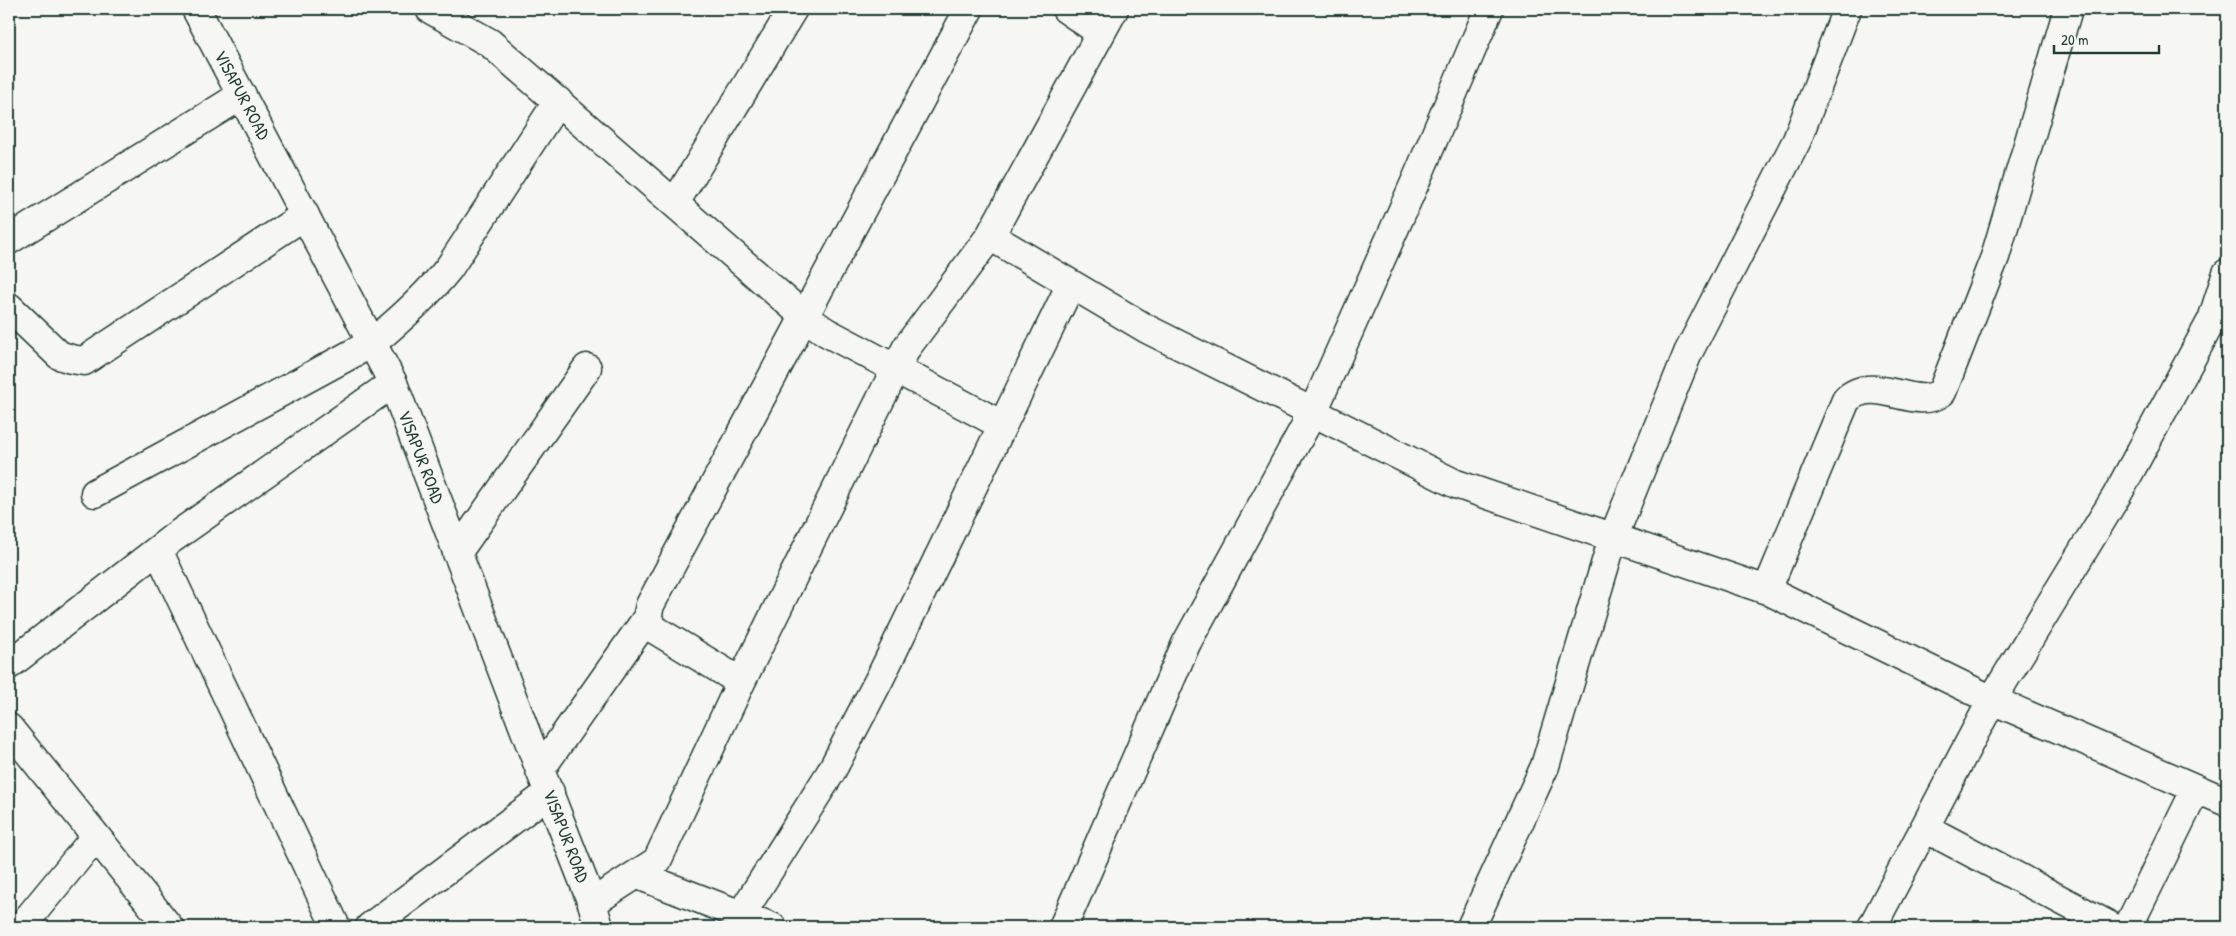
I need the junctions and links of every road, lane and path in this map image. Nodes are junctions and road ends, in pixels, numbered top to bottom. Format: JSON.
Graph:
{"nodes":[{"id":1,"x":196,"y":9,"type":"edge"},
{"id":2,"x":430,"y":9,"type":"edge"},
{"id":3,"x":793,"y":9,"type":"edge"},
{"id":4,"x":969,"y":9,"type":"edge"},
{"id":5,"x":1066,"y":9,"type":"edge"},
{"id":6,"x":1114,"y":9,"type":"edge"},
{"id":7,"x":1489,"y":9,"type":"edge"},
{"id":8,"x":1847,"y":9,"type":"edge"},
{"id":9,"x":2068,"y":9,"type":"edge"},
{"id":10,"x":1101,"y":33,"type":"junction"},
{"id":11,"x":242,"y":96,"type":"junction"},
{"id":12,"x":558,"y":101,"type":"junction"},
{"id":13,"x":675,"y":203,"type":"junction"},
{"id":14,"x":305,"y":215,"type":"junction"},
{"id":15,"x":990,"y":236,"type":"junction"},
{"id":16,"x":9,"y":240,"type":"edge"},
{"id":17,"x":2227,"y":273,"type":"edge"},
{"id":18,"x":1071,"y":284,"type":"junction"},
{"id":19,"x":805,"y":317,"type":"junction"},
{"id":20,"x":14,"y":322,"type":"edge"},
{"id":21,"x":372,"y":343,"type":"junction"},
{"id":22,"x":587,"y":368,"type":"dead end"},
{"id":23,"x":896,"y":368,"type":"junction"},
{"id":24,"x":393,"y":383,"type":"junction"},
{"id":25,"x":1313,"y":412,"type":"junction"},
{"id":26,"x":1002,"y":425,"type":"junction"},
{"id":27,"x":95,"y":493,"type":"dead end"},
{"id":28,"x":1613,"y":538,"type":"junction"},
{"id":29,"x":158,"y":550,"type":"junction"},
{"id":30,"x":457,"y":552,"type":"junction"},
{"id":31,"x":1767,"y":590,"type":"junction"},
{"id":32,"x":647,"y":618,"type":"junction"},
{"id":33,"x":9,"y":664,"type":"edge"},
{"id":34,"x":741,"y":682,"type":"junction"},
{"id":35,"x":1992,"y":700,"type":"junction"},
{"id":36,"x":9,"y":728,"type":"edge"},
{"id":37,"x":545,"y":781,"type":"junction"},
{"id":38,"x":2196,"y":789,"type":"junction"},
{"id":39,"x":2227,"y":802,"type":"edge"},
{"id":40,"x":1925,"y":828,"type":"junction"},
{"id":41,"x":96,"y":836,"type":"junction"},
{"id":42,"x":638,"y":875,"type":"junction"},
{"id":43,"x":596,"y":915,"type":"edge"},
{"id":44,"x":741,"y":915,"type":"junction"},
{"id":45,"x":21,"y":927,"type":"edge"},
{"id":46,"x":168,"y":927,"type":"edge"},
{"id":47,"x":336,"y":927,"type":"edge"},
{"id":48,"x":370,"y":927,"type":"edge"},
{"id":49,"x":772,"y":927,"type":"edge"},
{"id":50,"x":1063,"y":927,"type":"edge"},
{"id":51,"x":1471,"y":927,"type":"edge"},
{"id":52,"x":1872,"y":927,"type":"edge"},
{"id":53,"x":2112,"y":927,"type":"edge"},
{"id":54,"x":2128,"y":927,"type":"edge"}],
"edges":[{"from":1,"to":11,"type":"street","name":"VISAPUR ROAD"},
{"from":2,"to":12,"type":"street"},
{"from":3,"to":13,"type":"street"},
{"from":4,"to":19,"type":"street"},
{"from":5,"to":10,"type":"street"},
{"from":6,"to":10,"type":"street"},
{"from":7,"to":25,"type":"street"},
{"from":8,"to":28,"type":"street"},
{"from":9,"to":31,"type":"street"},
{"from":10,"to":15,"type":"street"},
{"from":11,"to":14,"type":"street","name":"VISAPUR ROAD"},
{"from":11,"to":16,"type":"street"},
{"from":12,"to":13,"type":"street"},
{"from":12,"to":21,"type":"street"},
{"from":13,"to":19,"type":"street"},
{"from":14,"to":20,"type":"street"},
{"from":14,"to":21,"type":"street","name":"VISAPUR ROAD"},
{"from":15,"to":18,"type":"street"},
{"from":15,"to":23,"type":"street"},
{"from":17,"to":35,"type":"street"},
{"from":18,"to":25,"type":"street"},
{"from":18,"to":26,"type":"street"},
{"from":19,"to":23,"type":"street"},
{"from":19,"to":32,"type":"street"},
{"from":21,"to":24,"type":"street","name":"VISAPUR ROAD"},
{"from":21,"to":27,"type":"street"},
{"from":22,"to":30,"type":"street"},
{"from":23,"to":26,"type":"street"},
{"from":23,"to":34,"type":"street"},
{"from":24,"to":29,"type":"street"},
{"from":24,"to":30,"type":"street","name":"VISAPUR ROAD"},
{"from":25,"to":28,"type":"street"},
{"from":25,"to":50,"type":"street"},
{"from":26,"to":44,"type":"street"},
{"from":28,"to":31,"type":"street"},
{"from":28,"to":51,"type":"street"},
{"from":29,"to":33,"type":"street"},
{"from":29,"to":47,"type":"street"},
{"from":30,"to":37,"type":"street","name":"VISAPUR ROAD"},
{"from":31,"to":35,"type":"street"},
{"from":32,"to":34,"type":"street"},
{"from":32,"to":37,"type":"street"},
{"from":34,"to":42,"type":"street"},
{"from":35,"to":38,"type":"street"},
{"from":35,"to":40,"type":"street"},
{"from":36,"to":41,"type":"street"},
{"from":37,"to":43,"type":"street","name":"VISAPUR ROAD"},
{"from":37,"to":48,"type":"street"},
{"from":38,"to":39,"type":"street"},
{"from":38,"to":54,"type":"street"},
{"from":40,"to":52,"type":"street"},
{"from":40,"to":53,"type":"street"},
{"from":41,"to":45,"type":"street"},
{"from":41,"to":46,"type":"street"},
{"from":42,"to":43,"type":"street"},
{"from":42,"to":44,"type":"street"},
{"from":44,"to":49,"type":"street"}]}
